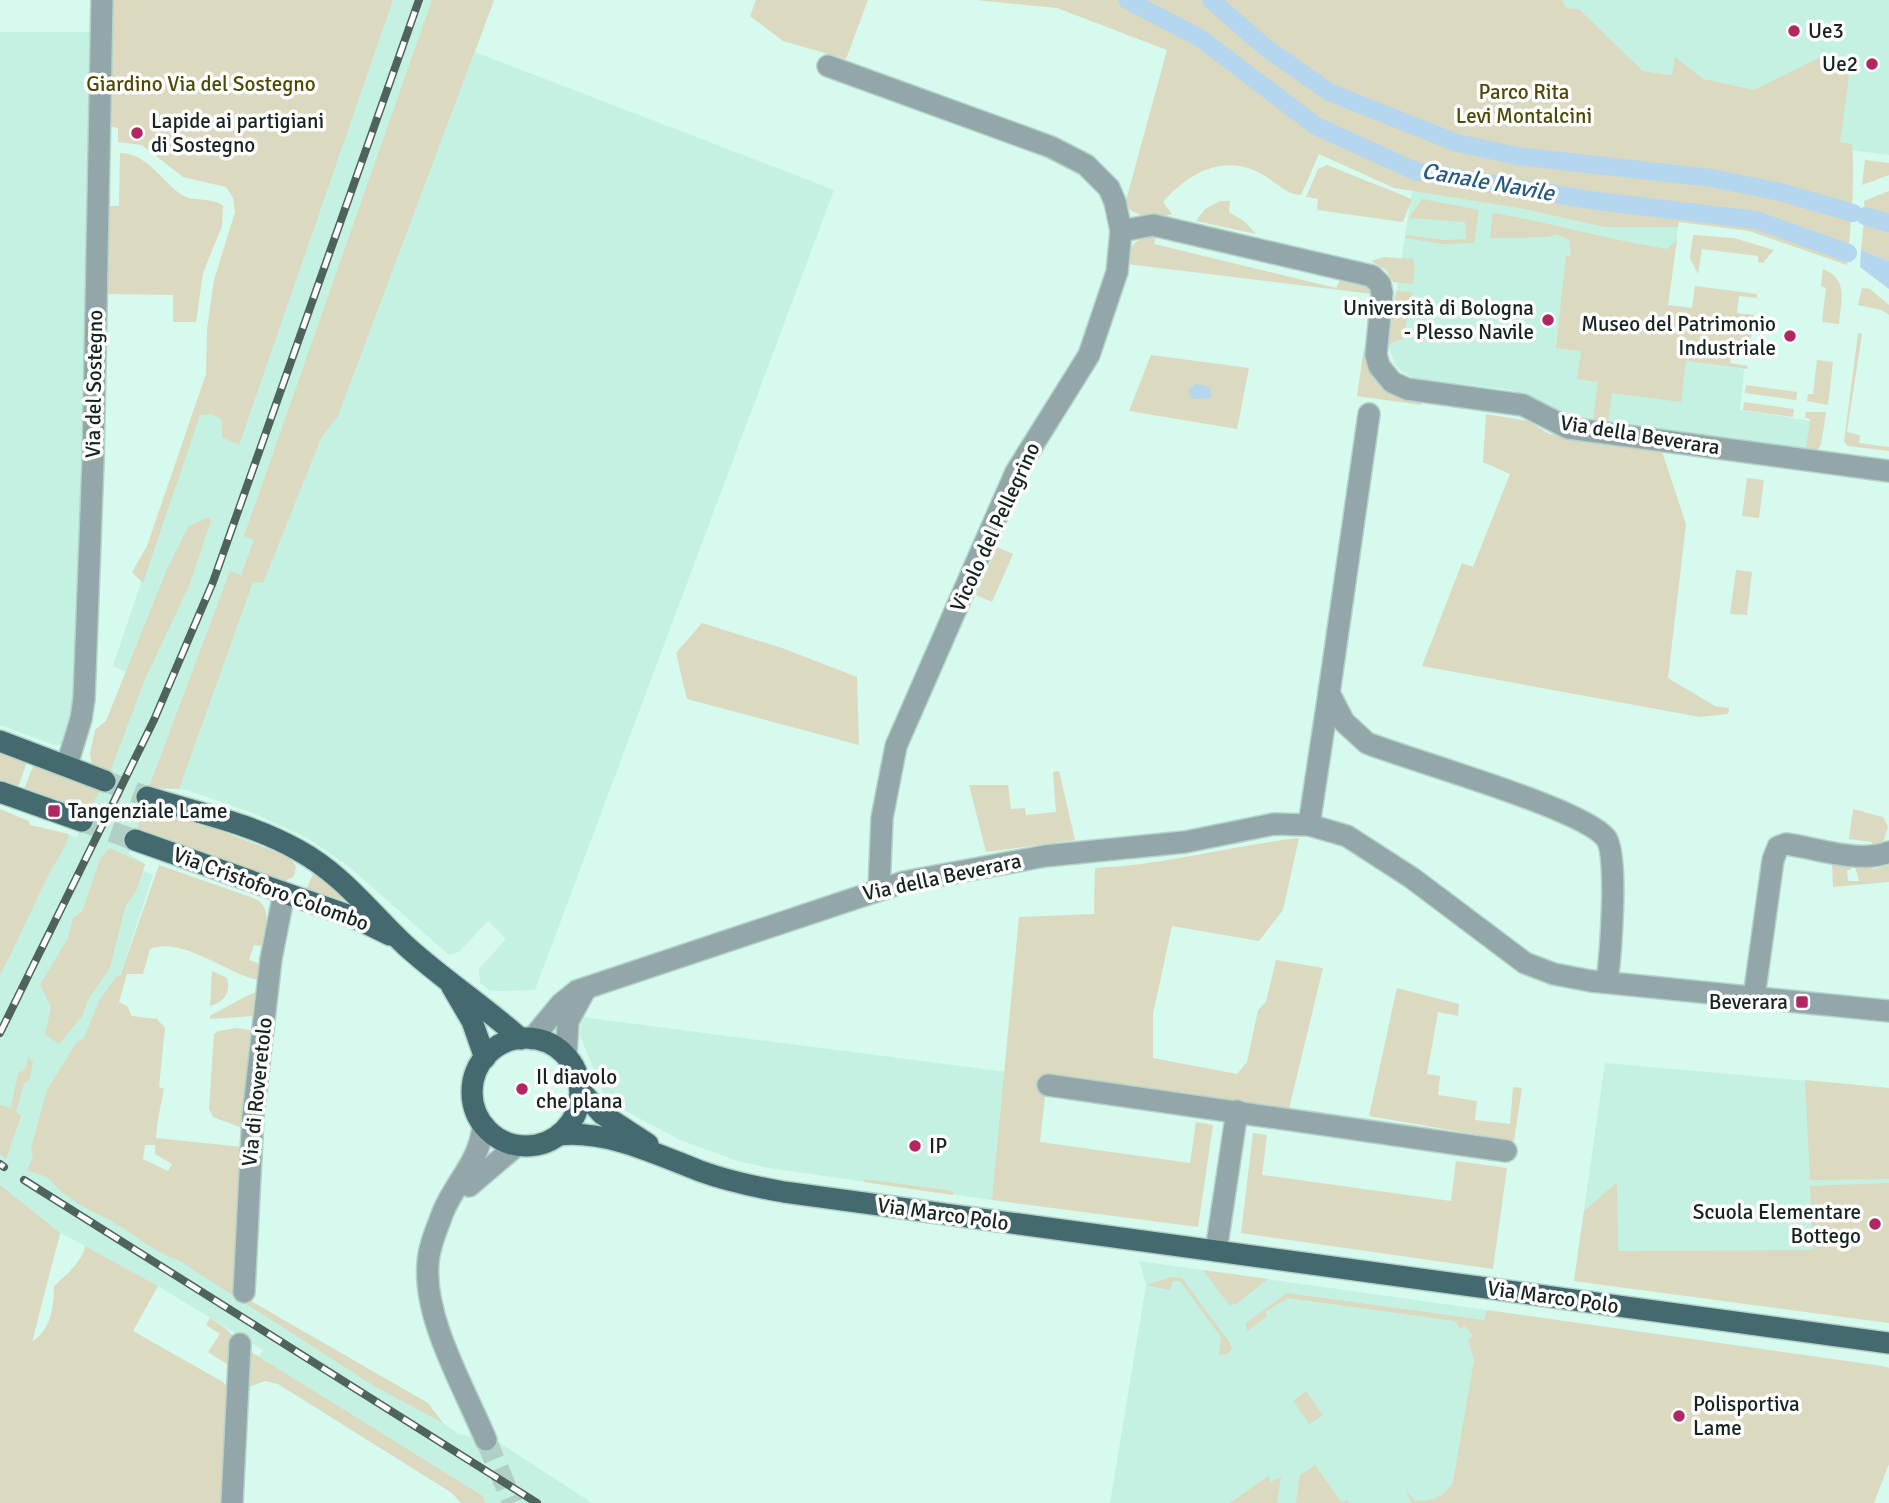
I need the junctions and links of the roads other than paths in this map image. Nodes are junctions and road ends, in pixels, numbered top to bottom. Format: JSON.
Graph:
{"nodes":[{"id":1,"x":102,"y":0,"type":"edge"},
{"id":2,"x":828,"y":66,"type":"dead end"},
{"id":3,"x":1121,"y":231,"type":"junction"},
{"id":4,"x":1369,"y":414,"type":"dead end"},
{"id":5,"x":1889,"y":471,"type":"edge"},
{"id":6,"x":1329,"y":693,"type":"junction"},
{"id":7,"x":0,"y":741,"type":"edge"},
{"id":8,"x":67,"y":765,"type":"junction"},
{"id":9,"x":105,"y":781,"type":"tunnel mouth"},
{"id":10,"x":0,"y":792,"type":"edge"},
{"id":11,"x":147,"y":797,"type":"tunnel mouth"},
{"id":12,"x":82,"y":821,"type":"tunnel mouth"},
{"id":13,"x":1308,"y":825,"type":"junction"},
{"id":14,"x":135,"y":840,"type":"tunnel mouth"},
{"id":15,"x":1889,"y":852,"type":"edge"},
{"id":16,"x":879,"y":889,"type":"junction"},
{"id":17,"x":285,"y":893,"type":"junction"},
{"id":18,"x":404,"y":943,"type":"junction"},
{"id":19,"x":1607,"y":982,"type":"junction"},
{"id":20,"x":450,"y":984,"type":"junction"},
{"id":21,"x":589,"y":988,"type":"junction"},
{"id":22,"x":1754,"y":997,"type":"junction"},
{"id":23,"x":1889,"y":1011,"type":"edge"},
{"id":24,"x":526,"y":1039,"type":"junction"},
{"id":25,"x":566,"y":1055,"type":"junction"},
{"id":26,"x":485,"y":1058,"type":"junction"},
{"id":27,"x":1048,"y":1085,"type":"dead end"},
{"id":28,"x":580,"y":1090,"type":"junction"},
{"id":29,"x":1237,"y":1111,"type":"junction"},
{"id":30,"x":483,"y":1126,"type":"junction"},
{"id":31,"x":559,"y":1135,"type":"junction"},
{"id":32,"x":516,"y":1146,"type":"junction"},
{"id":33,"x":1506,"y":1151,"type":"dead end"},
{"id":34,"x":674,"y":1159,"type":"junction"},
{"id":35,"x":440,"y":1220,"type":"junction"},
{"id":36,"x":1216,"y":1251,"type":"junction"},
{"id":37,"x":244,"y":1293,"type":"dead end"},
{"id":38,"x":1889,"y":1343,"type":"edge"},
{"id":39,"x":240,"y":1344,"type":"dead end"},
{"id":40,"x":486,"y":1440,"type":"tunnel mouth"},
{"id":41,"x":232,"y":1503,"type":"edge"}],
"edges":[{"from":1,"to":8,"type":"street","name":"Via del Sostegno"},
{"from":2,"to":3,"type":"street","name":"Vicolo del Pellegrino"},
{"from":3,"to":5,"type":"street","name":"Via della Beverara"},
{"from":3,"to":16,"type":"street","name":"Vicolo del Pellegrino"},
{"from":4,"to":6,"type":"street"},
{"from":6,"to":13,"type":"street"},
{"from":6,"to":19,"type":"street"},
{"from":7,"to":8,"type":"main road"},
{"from":8,"to":9,"type":"main road"},
{"from":10,"to":12,"type":"main road"},
{"from":11,"to":18,"type":"main road","name":"Via Cristoforo Colombo"},
{"from":13,"to":16,"type":"street","name":"Via della Beverara"},
{"from":13,"to":19,"type":"street","name":"Via della Beverara"},
{"from":14,"to":17,"type":"main road","name":"Via Cristoforo Colombo"},
{"from":15,"to":22,"type":"street"},
{"from":16,"to":21,"type":"street","name":"Via della Beverara"},
{"from":17,"to":18,"type":"main road","name":"Via Cristoforo Colombo"},
{"from":17,"to":37,"type":"street","name":"Via di Roveretolo"},
{"from":18,"to":20,"type":"main road","name":"Via Cristoforo Colombo"},
{"from":19,"to":22,"type":"street","name":"Via della Beverara"},
{"from":20,"to":24,"type":"main road","name":"Via Cristoforo Colombo"},
{"from":20,"to":26,"type":"main road","name":"Via Cristoforo Colombo"},
{"from":21,"to":24,"type":"street","name":"Via della Beverara"},
{"from":21,"to":25,"type":"street"},
{"from":22,"to":23,"type":"street","name":"Via della Beverara"},
{"from":24,"to":25,"type":"main road"},
{"from":24,"to":26,"type":"main road"},
{"from":25,"to":28,"type":"main road"},
{"from":26,"to":30,"type":"main road"},
{"from":27,"to":29,"type":"street"},
{"from":28,"to":31,"type":"main road"},
{"from":28,"to":34,"type":"main road","name":"Via Marco Polo"},
{"from":29,"to":33,"type":"street"},
{"from":29,"to":36,"type":"street"},
{"from":30,"to":32,"type":"main road"},
{"from":30,"to":35,"type":"street"},
{"from":31,"to":32,"type":"main road"},
{"from":31,"to":34,"type":"main road","name":"Via Marco Polo"},
{"from":32,"to":35,"type":"street"},
{"from":34,"to":36,"type":"main road","name":"Via Marco Polo"},
{"from":35,"to":40,"type":"street"},
{"from":36,"to":38,"type":"main road","name":"Via Marco Polo"},
{"from":39,"to":41,"type":"street"}]}
